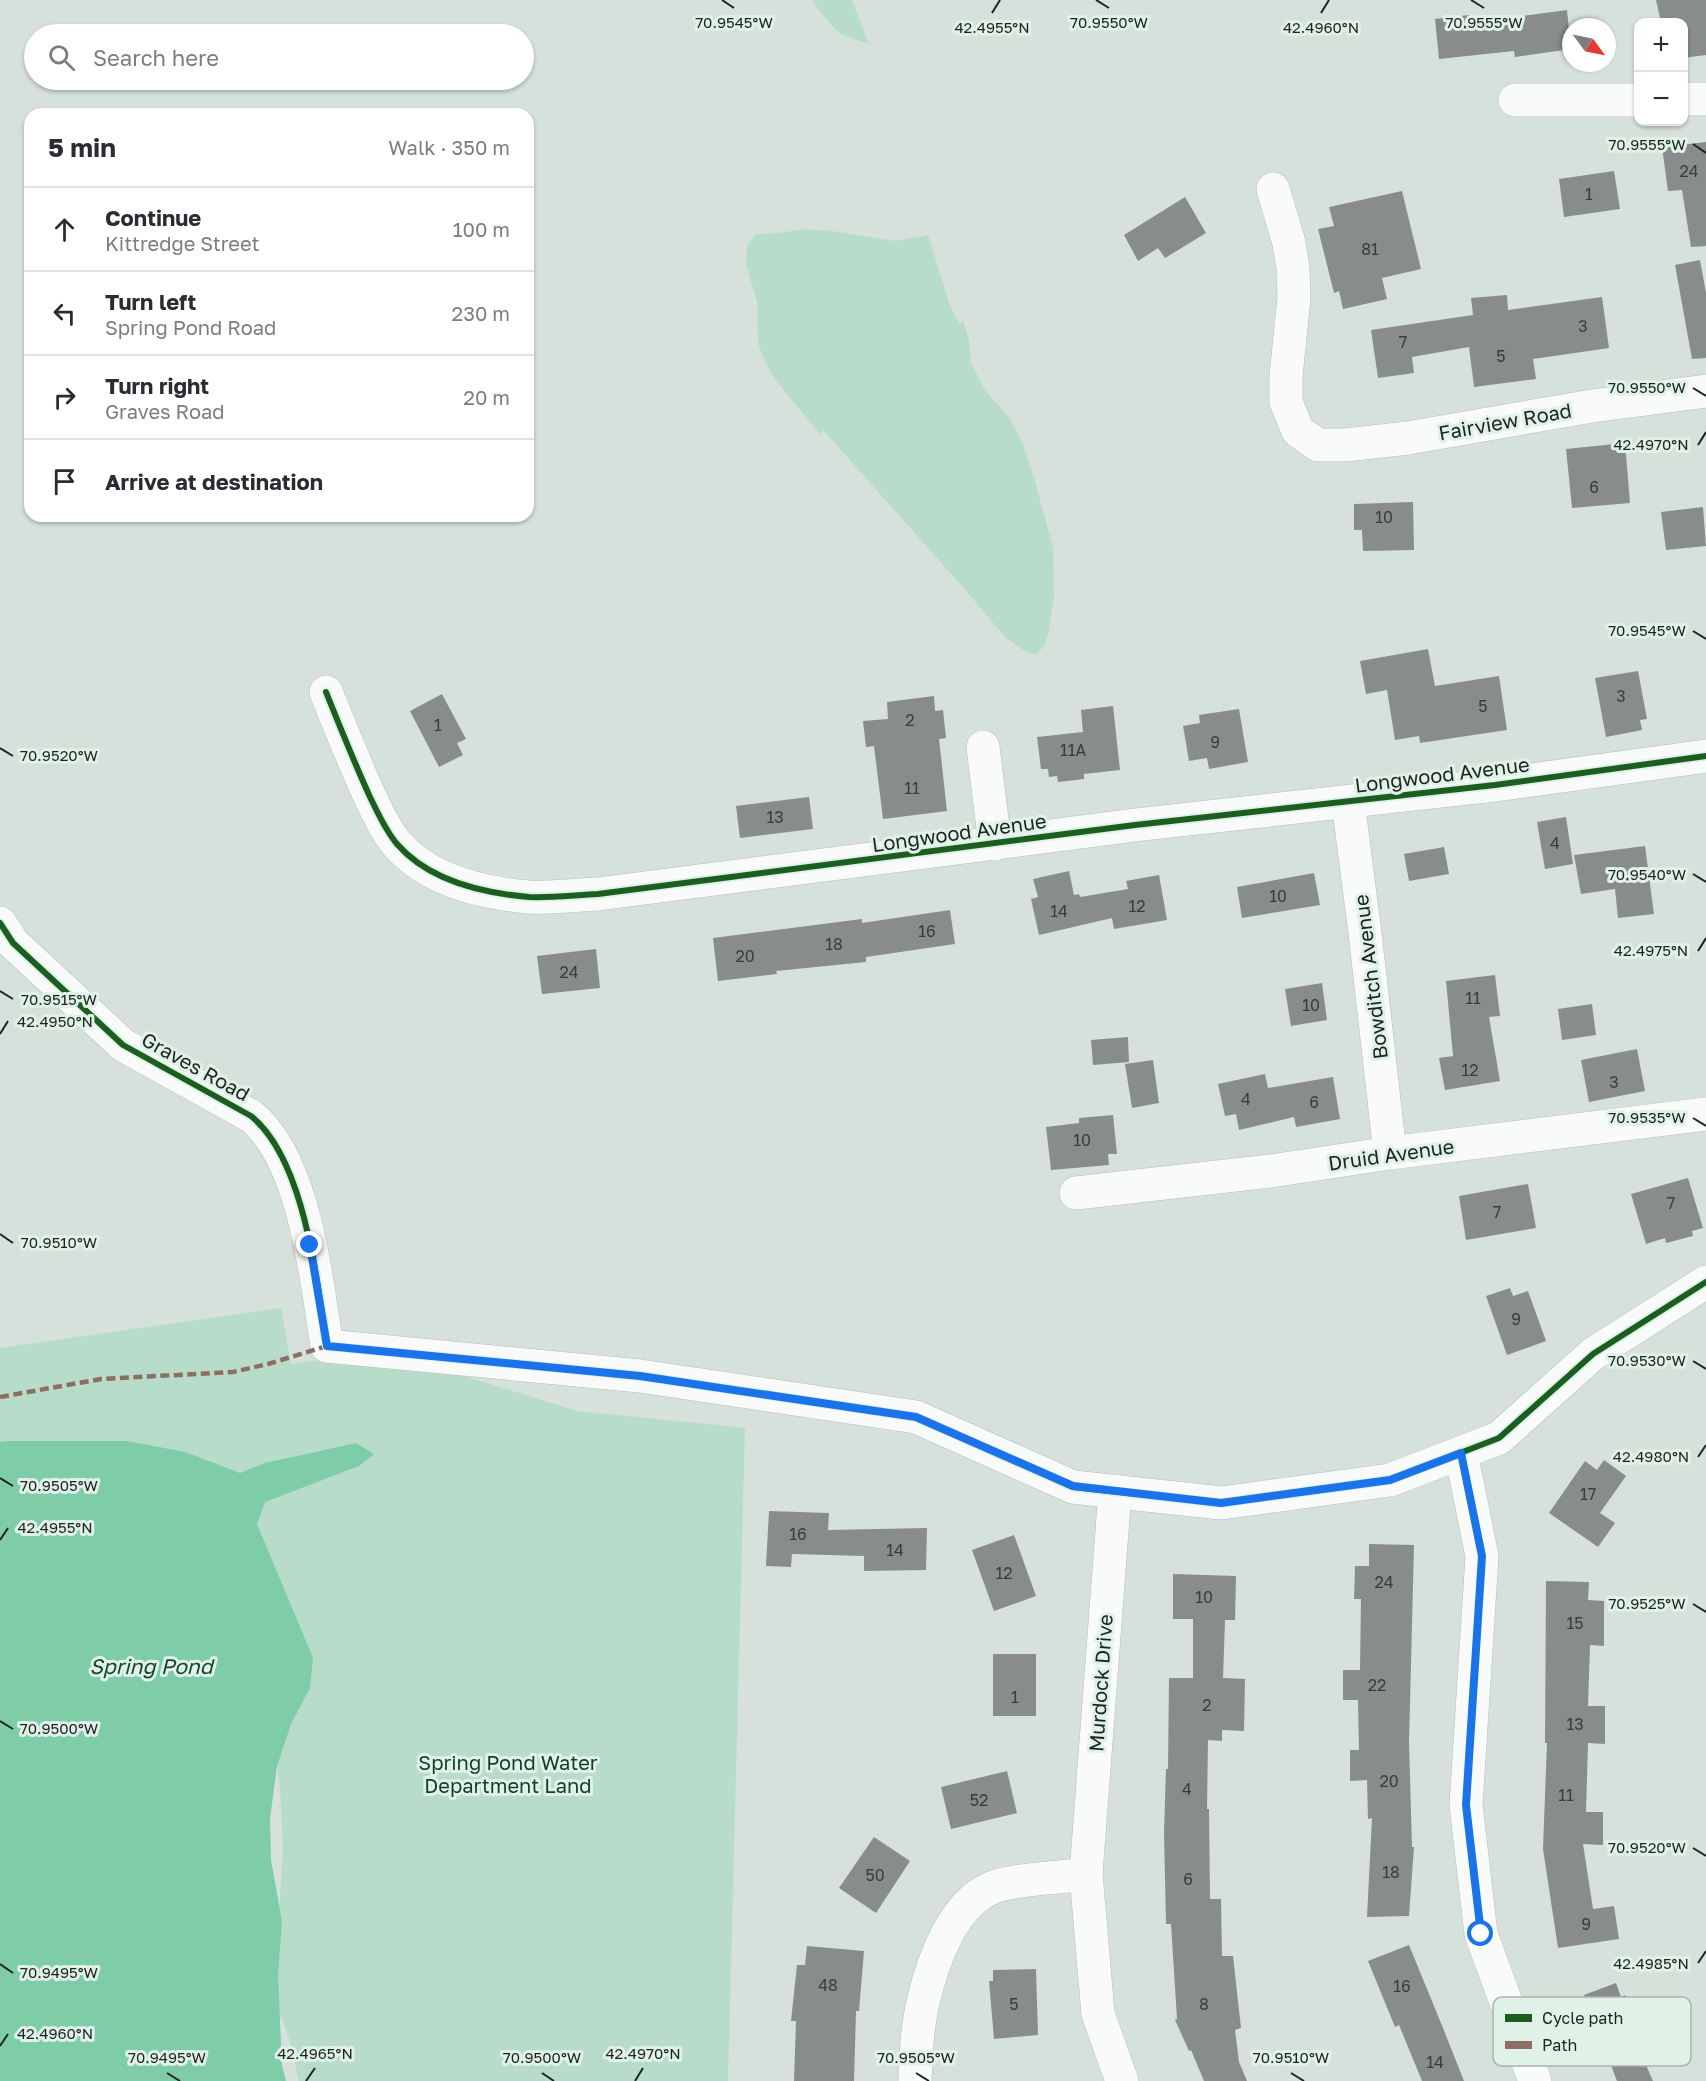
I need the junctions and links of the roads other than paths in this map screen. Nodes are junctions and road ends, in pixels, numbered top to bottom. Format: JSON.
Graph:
{"nodes":[{"id":1,"x":1688,"y":99,"type":"edge"},
{"id":2,"x":1706,"y":99,"type":"edge"},
{"id":3,"x":1515,"y":100,"type":"dead end"},
{"id":4,"x":1634,"y":100,"type":"edge"},
{"id":5,"x":1272,"y":189,"type":"dead end"},
{"id":6,"x":1706,"y":391,"type":"edge"},
{"id":7,"x":326,"y":692,"type":"dead end"},
{"id":8,"x":983,"y":747,"type":"dead end"},
{"id":9,"x":1706,"y":756,"type":"edge"},
{"id":10,"x":1348,"y":802,"type":"junction"},
{"id":11,"x":995,"y":844,"type":"junction"},
{"id":12,"x":0,"y":923,"type":"edge"},
{"id":13,"x":1706,"y":1114,"type":"edge"},
{"id":14,"x":1390,"y":1153,"type":"junction"},
{"id":15,"x":1076,"y":1193,"type":"dead end"},
{"id":16,"x":1706,"y":1282,"type":"edge"},
{"id":17,"x":1461,"y":1453,"type":"junction"},
{"id":18,"x":1115,"y":1491,"type":"junction"},
{"id":19,"x":1086,"y":1874,"type":"junction"},
{"id":20,"x":1504,"y":1997,"type":"edge"},
{"id":21,"x":1529,"y":2066,"type":"edge"},
{"id":22,"x":915,"y":2081,"type":"edge"},
{"id":23,"x":1122,"y":2081,"type":"edge"},
{"id":24,"x":1535,"y":2081,"type":"edge"}],
"edges":[{"from":1,"to":2,"type":"street"},
{"from":3,"to":4,"type":"street"},
{"from":5,"to":6,"type":"street","name":"Fairview Road"},
{"from":7,"to":11,"type":"street","name":"Longwood Avenue"},
{"from":8,"to":11,"type":"street"},
{"from":9,"to":10,"type":"street","name":"Longwood Avenue"},
{"from":10,"to":11,"type":"street","name":"Longwood Avenue"},
{"from":10,"to":14,"type":"street","name":"Bowditch Avenue"},
{"from":12,"to":18,"type":"street","name":"Graves Road"},
{"from":13,"to":14,"type":"street","name":"Druid Avenue"},
{"from":14,"to":15,"type":"street","name":"Druid Avenue"},
{"from":16,"to":17,"type":"street"},
{"from":17,"to":18,"type":"street"},
{"from":17,"to":20,"type":"street"},
{"from":18,"to":19,"type":"street","name":"Murdock Drive"},
{"from":19,"to":22,"type":"street"},
{"from":19,"to":23,"type":"street","name":"Murdock Drive"},
{"from":21,"to":24,"type":"street"}]}
